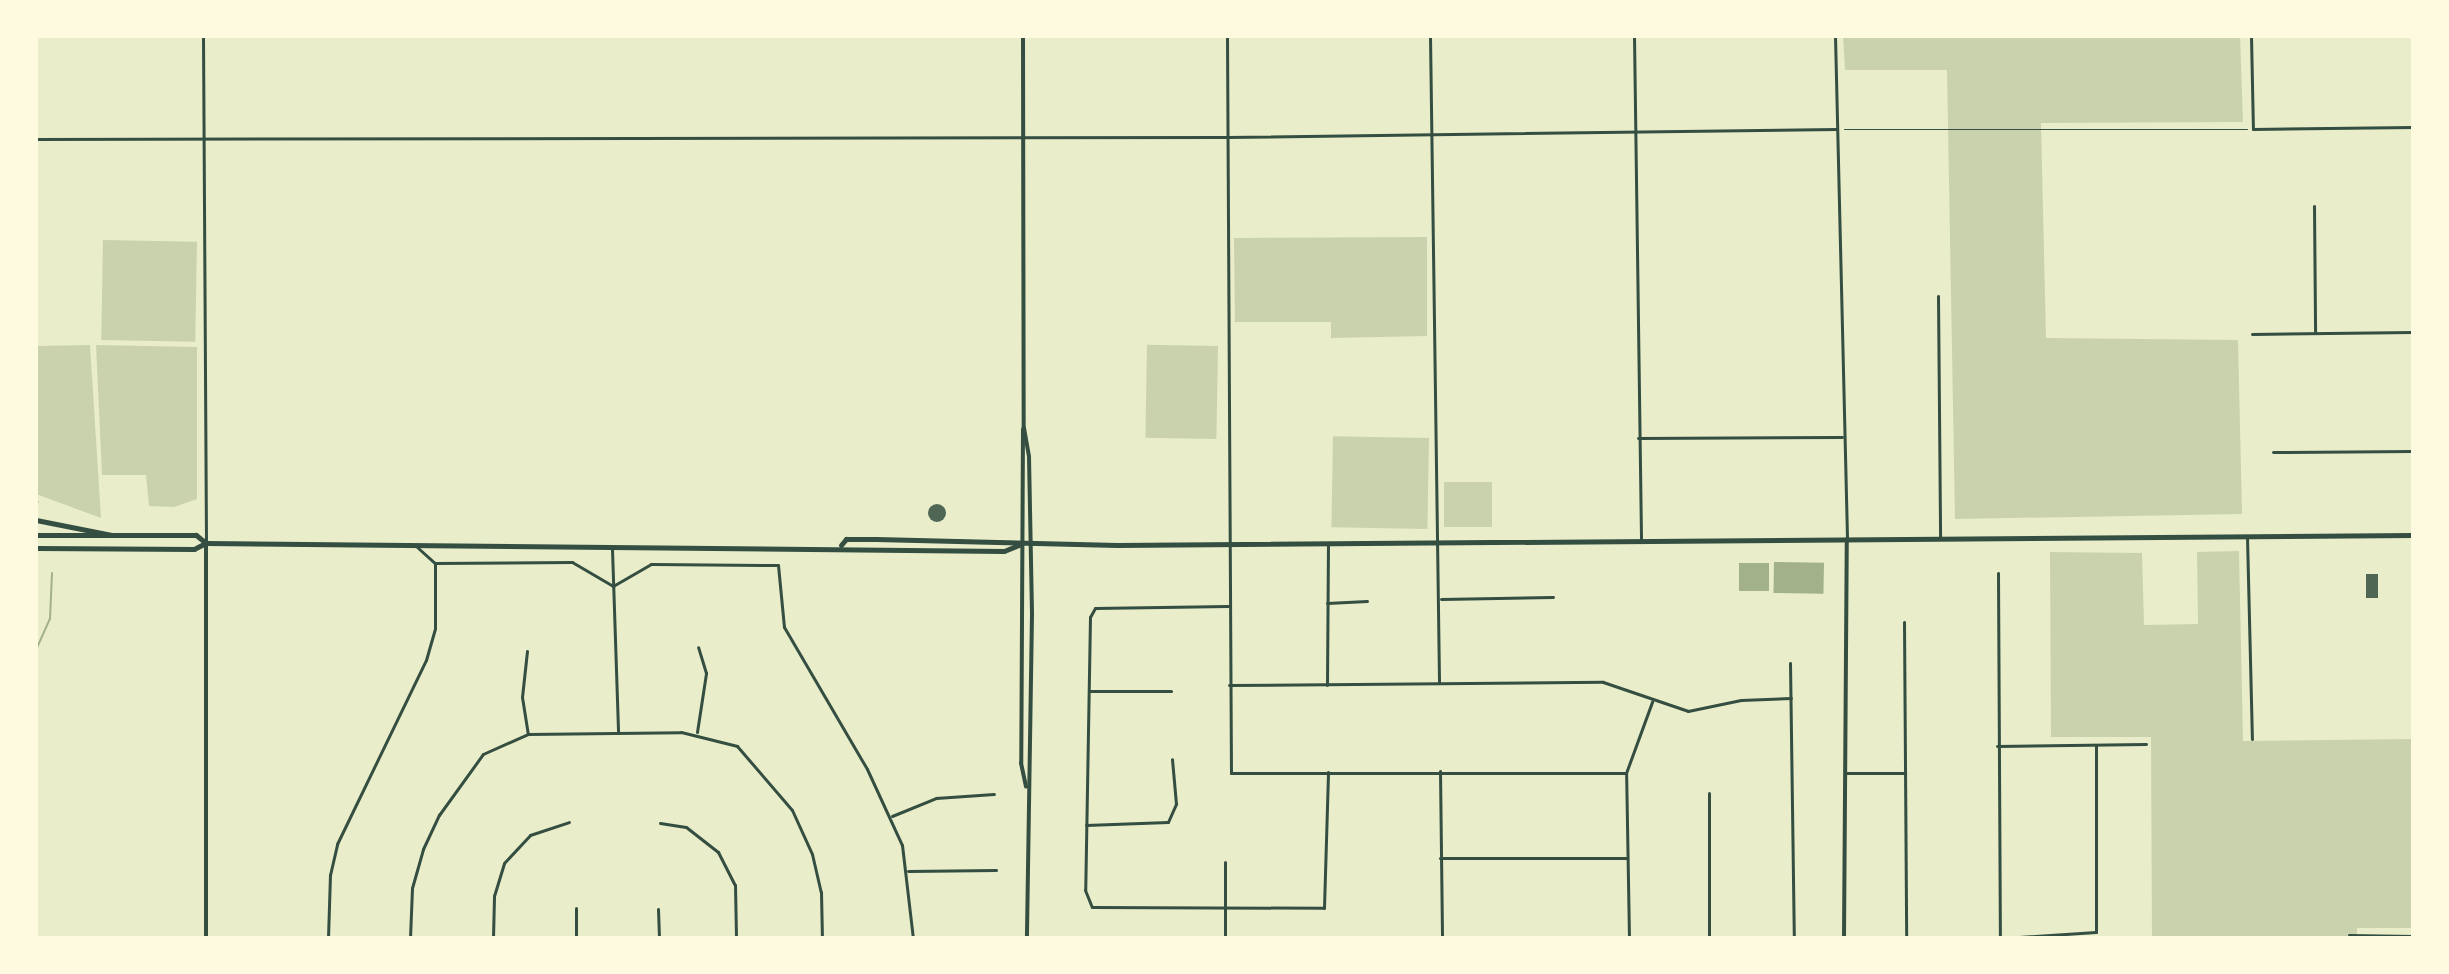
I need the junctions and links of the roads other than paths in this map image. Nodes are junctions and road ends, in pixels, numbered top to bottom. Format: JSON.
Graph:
{"nodes":[{"id":1,"x":203,"y":36,"type":"edge"},
{"id":2,"x":1023,"y":36,"type":"edge"},
{"id":3,"x":1227,"y":36,"type":"edge"},
{"id":4,"x":1430,"y":36,"type":"edge"},
{"id":5,"x":1634,"y":36,"type":"edge"},
{"id":6,"x":1835,"y":36,"type":"edge"},
{"id":7,"x":2251,"y":36,"type":"edge"},
{"id":8,"x":2413,"y":127,"type":"edge"},
{"id":9,"x":1837,"y":129,"type":"junction"},
{"id":10,"x":1430,"y":132,"type":"junction"},
{"id":11,"x":1634,"y":134,"type":"junction"},
{"id":12,"x":1227,"y":137,"type":"junction"},
{"id":13,"x":204,"y":138,"type":"junction"},
{"id":14,"x":1024,"y":138,"type":"junction"},
{"id":15,"x":36,"y":139,"type":"edge"},
{"id":16,"x":2314,"y":206,"type":"dead end"},
{"id":17,"x":1938,"y":296,"type":"dead end"},
{"id":18,"x":2315,"y":332,"type":"junction"},
{"id":19,"x":2413,"y":332,"type":"edge"},
{"id":20,"x":2252,"y":334,"type":"dead end"},
{"id":21,"x":1024,"y":428,"type":"junction"},
{"id":22,"x":1842,"y":437,"type":"junction"},
{"id":23,"x":1638,"y":438,"type":"junction"},
{"id":24,"x":2413,"y":451,"type":"edge"},
{"id":25,"x":2273,"y":452,"type":"dead end"},
{"id":26,"x":36,"y":520,"type":"edge"},
{"id":27,"x":36,"y":535,"type":"edge"},
{"id":28,"x":112,"y":535,"type":"junction"},
{"id":29,"x":2413,"y":535,"type":"edge"},
{"id":30,"x":2247,"y":537,"type":"junction"},
{"id":31,"x":1641,"y":539,"type":"junction"},
{"id":32,"x":1847,"y":539,"type":"junction"},
{"id":33,"x":1940,"y":539,"type":"junction"},
{"id":34,"x":1439,"y":542,"type":"junction"},
{"id":35,"x":206,"y":543,"type":"junction"},
{"id":36,"x":1329,"y":543,"type":"junction"},
{"id":37,"x":1228,"y":544,"type":"junction"},
{"id":38,"x":612,"y":545,"type":"junction"},
{"id":39,"x":841,"y":545,"type":"junction"},
{"id":40,"x":1020,"y":545,"type":"junction"},
{"id":41,"x":416,"y":546,"type":"junction"},
{"id":42,"x":1030,"y":546,"type":"junction"},
{"id":43,"x":36,"y":548,"type":"edge"},
{"id":44,"x":435,"y":563,"type":"junction"},
{"id":45,"x":1998,"y":573,"type":"dead end"},
{"id":46,"x":613,"y":586,"type":"junction"},
{"id":47,"x":1553,"y":597,"type":"dead end"},
{"id":48,"x":1441,"y":599,"type":"junction"},
{"id":49,"x":1367,"y":601,"type":"dead end"},
{"id":50,"x":1327,"y":603,"type":"junction"},
{"id":51,"x":1228,"y":606,"type":"junction"},
{"id":52,"x":1904,"y":622,"type":"dead end"},
{"id":53,"x":698,"y":647,"type":"dead end"},
{"id":54,"x":527,"y":651,"type":"dead end"},
{"id":55,"x":1790,"y":663,"type":"dead end"},
{"id":56,"x":1439,"y":682,"type":"junction"},
{"id":57,"x":1228,"y":685,"type":"junction"},
{"id":58,"x":1327,"y":685,"type":"junction"},
{"id":59,"x":1089,"y":691,"type":"junction"},
{"id":60,"x":1171,"y":691,"type":"dead end"},
{"id":61,"x":1791,"y":698,"type":"junction"},
{"id":62,"x":1652,"y":702,"type":"junction"},
{"id":63,"x":697,"y":732,"type":"junction"},
{"id":64,"x":618,"y":733,"type":"junction"},
{"id":65,"x":528,"y":734,"type":"junction"},
{"id":66,"x":2252,"y":739,"type":"dead end"},
{"id":67,"x":2146,"y":744,"type":"dead end"},
{"id":68,"x":2096,"y":745,"type":"junction"},
{"id":69,"x":1997,"y":746,"type":"junction"},
{"id":70,"x":1172,"y":759,"type":"dead end"},
{"id":71,"x":1440,"y":771,"type":"junction"},
{"id":72,"x":1328,"y":772,"type":"junction"},
{"id":73,"x":1626,"y":773,"type":"junction"},
{"id":74,"x":1845,"y":773,"type":"junction"},
{"id":75,"x":1905,"y":773,"type":"junction"},
{"id":76,"x":1027,"y":789,"type":"junction"},
{"id":77,"x":1709,"y":793,"type":"dead end"},
{"id":78,"x":994,"y":794,"type":"dead end"},
{"id":79,"x":892,"y":816,"type":"junction"},
{"id":80,"x":569,"y":822,"type":"dead end"},
{"id":81,"x":660,"y":823,"type":"dead end"},
{"id":82,"x":1086,"y":825,"type":"junction"},
{"id":83,"x":1440,"y":858,"type":"junction"},
{"id":84,"x":1627,"y":858,"type":"junction"},
{"id":85,"x":1225,"y":862,"type":"dead end"},
{"id":86,"x":996,"y":870,"type":"dead end"},
{"id":87,"x":907,"y":871,"type":"junction"},
{"id":88,"x":576,"y":908,"type":"dead end"},
{"id":89,"x":658,"y":909,"type":"dead end"},
{"id":90,"x":1225,"y":909,"type":"junction"},
{"id":91,"x":2349,"y":935,"type":"dead end"},
{"id":92,"x":2413,"y":936,"type":"edge"},
{"id":93,"x":206,"y":938,"type":"edge"},
{"id":94,"x":328,"y":938,"type":"edge"},
{"id":95,"x":410,"y":938,"type":"edge"},
{"id":96,"x":493,"y":938,"type":"edge"},
{"id":97,"x":576,"y":938,"type":"edge"},
{"id":98,"x":659,"y":938,"type":"edge"},
{"id":99,"x":736,"y":938,"type":"edge"},
{"id":100,"x":822,"y":938,"type":"edge"},
{"id":101,"x":913,"y":938,"type":"edge"},
{"id":102,"x":1027,"y":938,"type":"edge"},
{"id":103,"x":1225,"y":938,"type":"edge"},
{"id":104,"x":1442,"y":938,"type":"edge"},
{"id":105,"x":1629,"y":938,"type":"edge"},
{"id":106,"x":1709,"y":938,"type":"edge"},
{"id":107,"x":1794,"y":938,"type":"edge"},
{"id":108,"x":1844,"y":938,"type":"edge"},
{"id":109,"x":1906,"y":938,"type":"edge"},
{"id":110,"x":2002,"y":938,"type":"edge"}],
"edges":[{"from":1,"to":13,"type":"street"},
{"from":2,"to":14,"type":"main road"},
{"from":3,"to":12,"type":"street"},
{"from":4,"to":10,"type":"street"},
{"from":5,"to":11,"type":"street"},
{"from":6,"to":9,"type":"street"},
{"from":7,"to":8,"type":"street"},
{"from":9,"to":11,"type":"street"},
{"from":9,"to":22,"type":"street"},
{"from":10,"to":11,"type":"street"},
{"from":10,"to":12,"type":"street"},
{"from":10,"to":34,"type":"street"},
{"from":11,"to":23,"type":"street"},
{"from":12,"to":14,"type":"street"},
{"from":12,"to":37,"type":"street"},
{"from":13,"to":14,"type":"street"},
{"from":13,"to":15,"type":"street"},
{"from":13,"to":35,"type":"street"},
{"from":14,"to":21,"type":"main road"},
{"from":16,"to":18,"type":"street"},
{"from":17,"to":33,"type":"street"},
{"from":18,"to":19,"type":"street"},
{"from":18,"to":20,"type":"street"},
{"from":21,"to":40,"type":"main road"},
{"from":21,"to":42,"type":"main road"},
{"from":22,"to":23,"type":"street"},
{"from":22,"to":32,"type":"street"},
{"from":23,"to":31,"type":"street"},
{"from":24,"to":25,"type":"street"},
{"from":26,"to":28,"type":"main road"},
{"from":27,"to":28,"type":"main road"},
{"from":28,"to":35,"type":"main road"},
{"from":29,"to":30,"type":"main road"},
{"from":30,"to":33,"type":"main road"},
{"from":30,"to":66,"type":"street"},
{"from":31,"to":32,"type":"main road"},
{"from":31,"to":34,"type":"main road"},
{"from":32,"to":33,"type":"main road"},
{"from":32,"to":74,"type":"main road"},
{"from":34,"to":36,"type":"main road"},
{"from":34,"to":48,"type":"street"},
{"from":35,"to":41,"type":"main road"},
{"from":35,"to":43,"type":"main road"},
{"from":35,"to":93,"type":"main road"},
{"from":36,"to":37,"type":"main road"},
{"from":36,"to":50,"type":"street"},
{"from":37,"to":42,"type":"main road"},
{"from":37,"to":51,"type":"street"},
{"from":38,"to":39,"type":"main road"},
{"from":38,"to":41,"type":"main road"},
{"from":38,"to":46,"type":"street"},
{"from":39,"to":40,"type":"main road"},
{"from":39,"to":40,"type":"main road"},
{"from":40,"to":42,"type":"main road"},
{"from":40,"to":76,"type":"main road"},
{"from":41,"to":44,"type":"street"},
{"from":42,"to":76,"type":"main road"},
{"from":44,"to":46,"type":"street"},
{"from":44,"to":94,"type":"street"},
{"from":45,"to":69,"type":"street"},
{"from":46,"to":64,"type":"street"},
{"from":46,"to":79,"type":"street"},
{"from":47,"to":48,"type":"street"},
{"from":48,"to":56,"type":"street"},
{"from":49,"to":50,"type":"street"},
{"from":50,"to":58,"type":"street"},
{"from":51,"to":57,"type":"street"},
{"from":51,"to":59,"type":"street"},
{"from":52,"to":75,"type":"street"},
{"from":53,"to":63,"type":"street"},
{"from":54,"to":65,"type":"street"},
{"from":55,"to":61,"type":"street"},
{"from":56,"to":58,"type":"street"},
{"from":56,"to":62,"type":"street"},
{"from":57,"to":58,"type":"street"},
{"from":57,"to":72,"type":"street"},
{"from":59,"to":60,"type":"street"},
{"from":59,"to":82,"type":"street"},
{"from":61,"to":62,"type":"street"},
{"from":61,"to":107,"type":"street"},
{"from":62,"to":73,"type":"street"},
{"from":63,"to":64,"type":"street"},
{"from":63,"to":100,"type":"street"},
{"from":64,"to":65,"type":"street"},
{"from":65,"to":95,"type":"street"},
{"from":67,"to":68,"type":"street"},
{"from":68,"to":69,"type":"street"},
{"from":68,"to":110,"type":"street"},
{"from":69,"to":110,"type":"street"},
{"from":70,"to":82,"type":"street"},
{"from":71,"to":72,"type":"street"},
{"from":71,"to":73,"type":"street"},
{"from":71,"to":83,"type":"street"},
{"from":72,"to":90,"type":"street"},
{"from":73,"to":84,"type":"street"},
{"from":74,"to":75,"type":"street"},
{"from":74,"to":108,"type":"main road"},
{"from":75,"to":109,"type":"street"},
{"from":76,"to":102,"type":"main road"},
{"from":77,"to":106,"type":"street"},
{"from":78,"to":79,"type":"street"},
{"from":79,"to":87,"type":"street"},
{"from":80,"to":96,"type":"street"},
{"from":81,"to":99,"type":"street"},
{"from":82,"to":90,"type":"street"},
{"from":83,"to":84,"type":"street"},
{"from":83,"to":104,"type":"street"},
{"from":84,"to":105,"type":"street"},
{"from":85,"to":90,"type":"street"},
{"from":86,"to":87,"type":"street"},
{"from":87,"to":101,"type":"street"},
{"from":88,"to":97,"type":"street"},
{"from":89,"to":98,"type":"street"},
{"from":90,"to":103,"type":"street"},
{"from":91,"to":92,"type":"street"}]}
